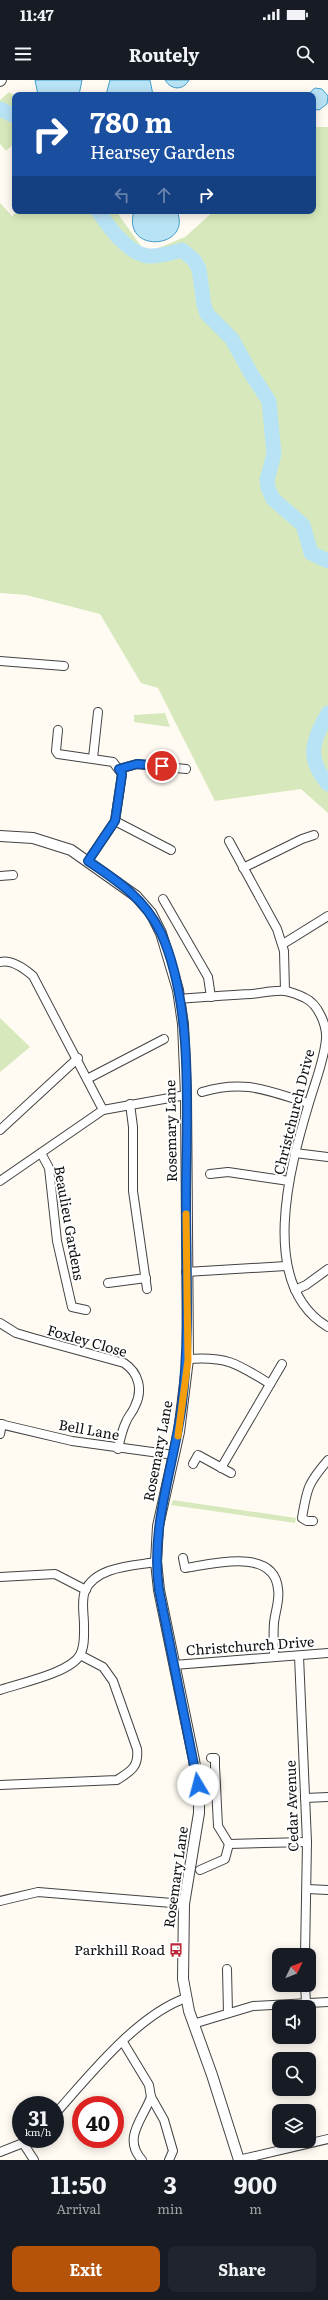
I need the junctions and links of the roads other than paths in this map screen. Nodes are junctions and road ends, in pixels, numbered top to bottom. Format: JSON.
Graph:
{"nodes":[{"id":1,"x":0,"y":661,"type":"edge"},
{"id":2,"x":64,"y":666,"type":"dead end"},
{"id":3,"x":98,"y":712,"type":"dead end"},
{"id":4,"x":58,"y":730,"type":"dead end"},
{"id":5,"x":93,"y":758,"type":"junction"},
{"id":6,"x":119,"y":769,"type":"junction"},
{"id":7,"x":186,"y":769,"type":"dead end"},
{"id":8,"x":115,"y":821,"type":"junction"},
{"id":9,"x":314,"y":835,"type":"dead end"},
{"id":10,"x":0,"y":836,"type":"edge"},
{"id":11,"x":229,"y":841,"type":"dead end"},
{"id":12,"x":171,"y":850,"type":"dead end"},
{"id":13,"x":88,"y":861,"type":"junction"},
{"id":14,"x":244,"y":868,"type":"junction"},
{"id":15,"x":13,"y":875,"type":"dead end"},
{"id":16,"x":0,"y":876,"type":"edge"},
{"id":17,"x":163,"y":899,"type":"dead end"},
{"id":18,"x":328,"y":916,"type":"edge"},
{"id":19,"x":282,"y":944,"type":"junction"},
{"id":20,"x":0,"y":962,"type":"edge"},
{"id":21,"x":286,"y":991,"type":"junction"},
{"id":22,"x":211,"y":997,"type":"junction"},
{"id":23,"x":179,"y":999,"type":"junction"},
{"id":24,"x":164,"y":1039,"type":"dead end"},
{"id":25,"x":78,"y":1058,"type":"junction"},
{"id":26,"x":325,"y":1061,"type":"edge"},
{"id":27,"x":88,"y":1078,"type":"junction"},
{"id":28,"x":202,"y":1092,"type":"dead end"},
{"id":29,"x":186,"y":1095,"type":"junction"},
{"id":30,"x":308,"y":1103,"type":"junction"},
{"id":31,"x":130,"y":1104,"type":"junction"},
{"id":32,"x":104,"y":1110,"type":"junction"},
{"id":33,"x":0,"y":1130,"type":"edge"},
{"id":34,"x":41,"y":1153,"type":"junction"},
{"id":35,"x":295,"y":1153,"type":"junction"},
{"id":36,"x":328,"y":1157,"type":"edge"},
{"id":37,"x":210,"y":1174,"type":"dead end"},
{"id":38,"x":0,"y":1181,"type":"edge"},
{"id":39,"x":289,"y":1181,"type":"junction"},
{"id":40,"x":286,"y":1266,"type":"junction"},
{"id":41,"x":328,"y":1269,"type":"edge"},
{"id":42,"x":186,"y":1272,"type":"junction"},
{"id":43,"x":146,"y":1278,"type":"junction"},
{"id":44,"x":108,"y":1283,"type":"dead end"},
{"id":45,"x":147,"y":1289,"type":"dead end"},
{"id":46,"x":295,"y":1290,"type":"junction"},
{"id":47,"x":86,"y":1310,"type":"dead end"},
{"id":48,"x":0,"y":1323,"type":"edge"},
{"id":49,"x":328,"y":1328,"type":"edge"},
{"id":50,"x":188,"y":1360,"type":"junction"},
{"id":51,"x":282,"y":1364,"type":"dead end"},
{"id":52,"x":270,"y":1384,"type":"junction"},
{"id":53,"x":1,"y":1424,"type":"edge"},
{"id":54,"x":0,"y":1434,"type":"edge"},
{"id":55,"x":118,"y":1449,"type":"junction"},
{"id":56,"x":174,"y":1455,"type":"junction"},
{"id":57,"x":328,"y":1460,"type":"edge"},
{"id":58,"x":193,"y":1464,"type":"dead end"},
{"id":59,"x":221,"y":1468,"type":"junction"},
{"id":60,"x":231,"y":1474,"type":"dead end"},
{"id":61,"x":313,"y":1521,"type":"dead end"},
{"id":62,"x":183,"y":1558,"type":"dead end"},
{"id":63,"x":156,"y":1562,"type":"junction"},
{"id":64,"x":0,"y":1577,"type":"edge"},
{"id":65,"x":86,"y":1590,"type":"junction"},
{"id":66,"x":328,"y":1653,"type":"edge"},
{"id":67,"x":80,"y":1655,"type":"junction"},
{"id":68,"x":299,"y":1656,"type":"junction"},
{"id":69,"x":274,"y":1657,"type":"junction"},
{"id":70,"x":174,"y":1665,"type":"junction"},
{"id":71,"x":0,"y":1690,"type":"edge"},
{"id":72,"x":210,"y":1758,"type":"dead end"},
{"id":73,"x":0,"y":1785,"type":"edge"},
{"id":74,"x":328,"y":1797,"type":"edge"},
{"id":75,"x":305,"y":1798,"type":"junction"},
{"id":76,"x":307,"y":1842,"type":"junction"},
{"id":77,"x":229,"y":1844,"type":"junction"},
{"id":78,"x":200,"y":1870,"type":"dead end"},
{"id":79,"x":307,"y":1889,"type":"junction"},
{"id":80,"x":328,"y":1890,"type":"edge"},
{"id":81,"x":0,"y":1901,"type":"edge"},
{"id":82,"x":184,"y":1904,"type":"junction"},
{"id":83,"x":305,"y":1948,"type":"edge"},
{"id":84,"x":227,"y":1969,"type":"dead end"},
{"id":85,"x":186,"y":1998,"type":"junction"},
{"id":86,"x":316,"y":2002,"type":"edge"},
{"id":87,"x":328,"y":2002,"type":"edge"},
{"id":88,"x":272,"y":2005,"type":"edge"},
{"id":89,"x":228,"y":2013,"type":"junction"},
{"id":90,"x":193,"y":2024,"type":"junction"},
{"id":91,"x":123,"y":2042,"type":"junction"},
{"id":92,"x":151,"y":2097,"type":"junction"},
{"id":93,"x":64,"y":2104,"type":"edge"},
{"id":94,"x":328,"y":2139,"type":"edge"},
{"id":95,"x":12,"y":2147,"type":"edge"},
{"id":96,"x":29,"y":2148,"type":"edge"},
{"id":97,"x":0,"y":2152,"type":"edge"},
{"id":98,"x":34,"y":2160,"type":"edge"},
{"id":99,"x":142,"y":2160,"type":"edge"},
{"id":100,"x":169,"y":2160,"type":"edge"},
{"id":101,"x":238,"y":2160,"type":"edge"}],
"edges":[{"from":1,"to":2,"type":"street"},
{"from":3,"to":5,"type":"street"},
{"from":4,"to":5,"type":"street"},
{"from":5,"to":6,"type":"street"},
{"from":6,"to":7,"type":"street"},
{"from":6,"to":8,"type":"street"},
{"from":8,"to":12,"type":"street"},
{"from":8,"to":13,"type":"street"},
{"from":9,"to":14,"type":"street"},
{"from":10,"to":13,"type":"street","name":"Rosemary Lane"},
{"from":11,"to":14,"type":"street"},
{"from":13,"to":23,"type":"street","name":"Rosemary Lane"},
{"from":14,"to":19,"type":"street"},
{"from":15,"to":16,"type":"street"},
{"from":17,"to":22,"type":"street"},
{"from":18,"to":19,"type":"street"},
{"from":19,"to":21,"type":"street"},
{"from":20,"to":25,"type":"street"},
{"from":21,"to":22,"type":"street","name":"Christchurch Drive"},
{"from":21,"to":26,"type":"street","name":"Christchurch Drive"},
{"from":22,"to":23,"type":"street","name":"Christchurch Drive"},
{"from":23,"to":29,"type":"street","name":"Rosemary Lane"},
{"from":24,"to":27,"type":"street"},
{"from":25,"to":27,"type":"street"},
{"from":25,"to":33,"type":"street"},
{"from":26,"to":30,"type":"street","name":"Christchurch Drive"},
{"from":27,"to":32,"type":"street"},
{"from":28,"to":30,"type":"street"},
{"from":29,"to":31,"type":"street","name":"Beaulieu Gardens"},
{"from":29,"to":42,"type":"street","name":"Rosemary Lane"},
{"from":30,"to":35,"type":"street","name":"Christchurch Drive"},
{"from":31,"to":32,"type":"street","name":"Beaulieu Gardens"},
{"from":31,"to":43,"type":"street"},
{"from":32,"to":34,"type":"street","name":"Beaulieu Gardens"},
{"from":34,"to":38,"type":"street","name":"Beaulieu Gardens"},
{"from":34,"to":47,"type":"street","name":"Beaulieu Gardens"},
{"from":35,"to":36,"type":"street"},
{"from":35,"to":39,"type":"street","name":"Christchurch Drive"},
{"from":37,"to":39,"type":"street"},
{"from":39,"to":40,"type":"street","name":"Christchurch Drive"},
{"from":40,"to":42,"type":"street"},
{"from":40,"to":46,"type":"street","name":"Christchurch Drive"},
{"from":41,"to":46,"type":"street"},
{"from":42,"to":50,"type":"street","name":"Rosemary Lane"},
{"from":43,"to":44,"type":"street","name":"Beaulieu Gardens"},
{"from":43,"to":45,"type":"street"},
{"from":46,"to":49,"type":"street","name":"Christchurch Drive"},
{"from":48,"to":55,"type":"street","name":"Foxley Close"},
{"from":50,"to":52,"type":"street"},
{"from":50,"to":56,"type":"street","name":"Rosemary Lane"},
{"from":51,"to":52,"type":"street"},
{"from":52,"to":59,"type":"street"},
{"from":53,"to":54,"type":"street"},
{"from":53,"to":55,"type":"street","name":"Bell Lane"},
{"from":55,"to":56,"type":"street","name":"Bell Lane"},
{"from":56,"to":63,"type":"street","name":"Rosemary Lane"},
{"from":57,"to":61,"type":"street"},
{"from":58,"to":59,"type":"street"},
{"from":59,"to":60,"type":"street"},
{"from":62,"to":69,"type":"street"},
{"from":63,"to":65,"type":"street"},
{"from":63,"to":70,"type":"street","name":"Rosemary Lane"},
{"from":64,"to":65,"type":"street"},
{"from":65,"to":67,"type":"street"},
{"from":66,"to":68,"type":"street","name":"Christchurch Drive"},
{"from":67,"to":71,"type":"street"},
{"from":67,"to":73,"type":"street"},
{"from":68,"to":69,"type":"street","name":"Christchurch Drive"},
{"from":68,"to":75,"type":"street","name":"Cedar Avenue"},
{"from":69,"to":70,"type":"street","name":"Christchurch Drive"},
{"from":70,"to":82,"type":"street","name":"Rosemary Lane"},
{"from":72,"to":77,"type":"street"},
{"from":74,"to":75,"type":"street"},
{"from":75,"to":76,"type":"street","name":"Cedar Avenue"},
{"from":76,"to":77,"type":"street"},
{"from":76,"to":79,"type":"street","name":"Cedar Avenue"},
{"from":77,"to":78,"type":"street"},
{"from":79,"to":80,"type":"street"},
{"from":79,"to":83,"type":"street","name":"Cedar Avenue"},
{"from":81,"to":82,"type":"street"},
{"from":82,"to":85,"type":"street","name":"Rosemary Lane"},
{"from":84,"to":89,"type":"street"},
{"from":85,"to":90,"type":"street","name":"Rosemary Lane"},
{"from":85,"to":91,"type":"street"},
{"from":86,"to":87,"type":"street"},
{"from":88,"to":89,"type":"street"},
{"from":89,"to":90,"type":"street"},
{"from":90,"to":101,"type":"street","name":"Rosemary Lane"},
{"from":91,"to":92,"type":"street"},
{"from":91,"to":93,"type":"street"},
{"from":92,"to":99,"type":"street"},
{"from":92,"to":100,"type":"street"},
{"from":94,"to":101,"type":"street"},
{"from":95,"to":97,"type":"street"},
{"from":96,"to":98,"type":"street"}]}
